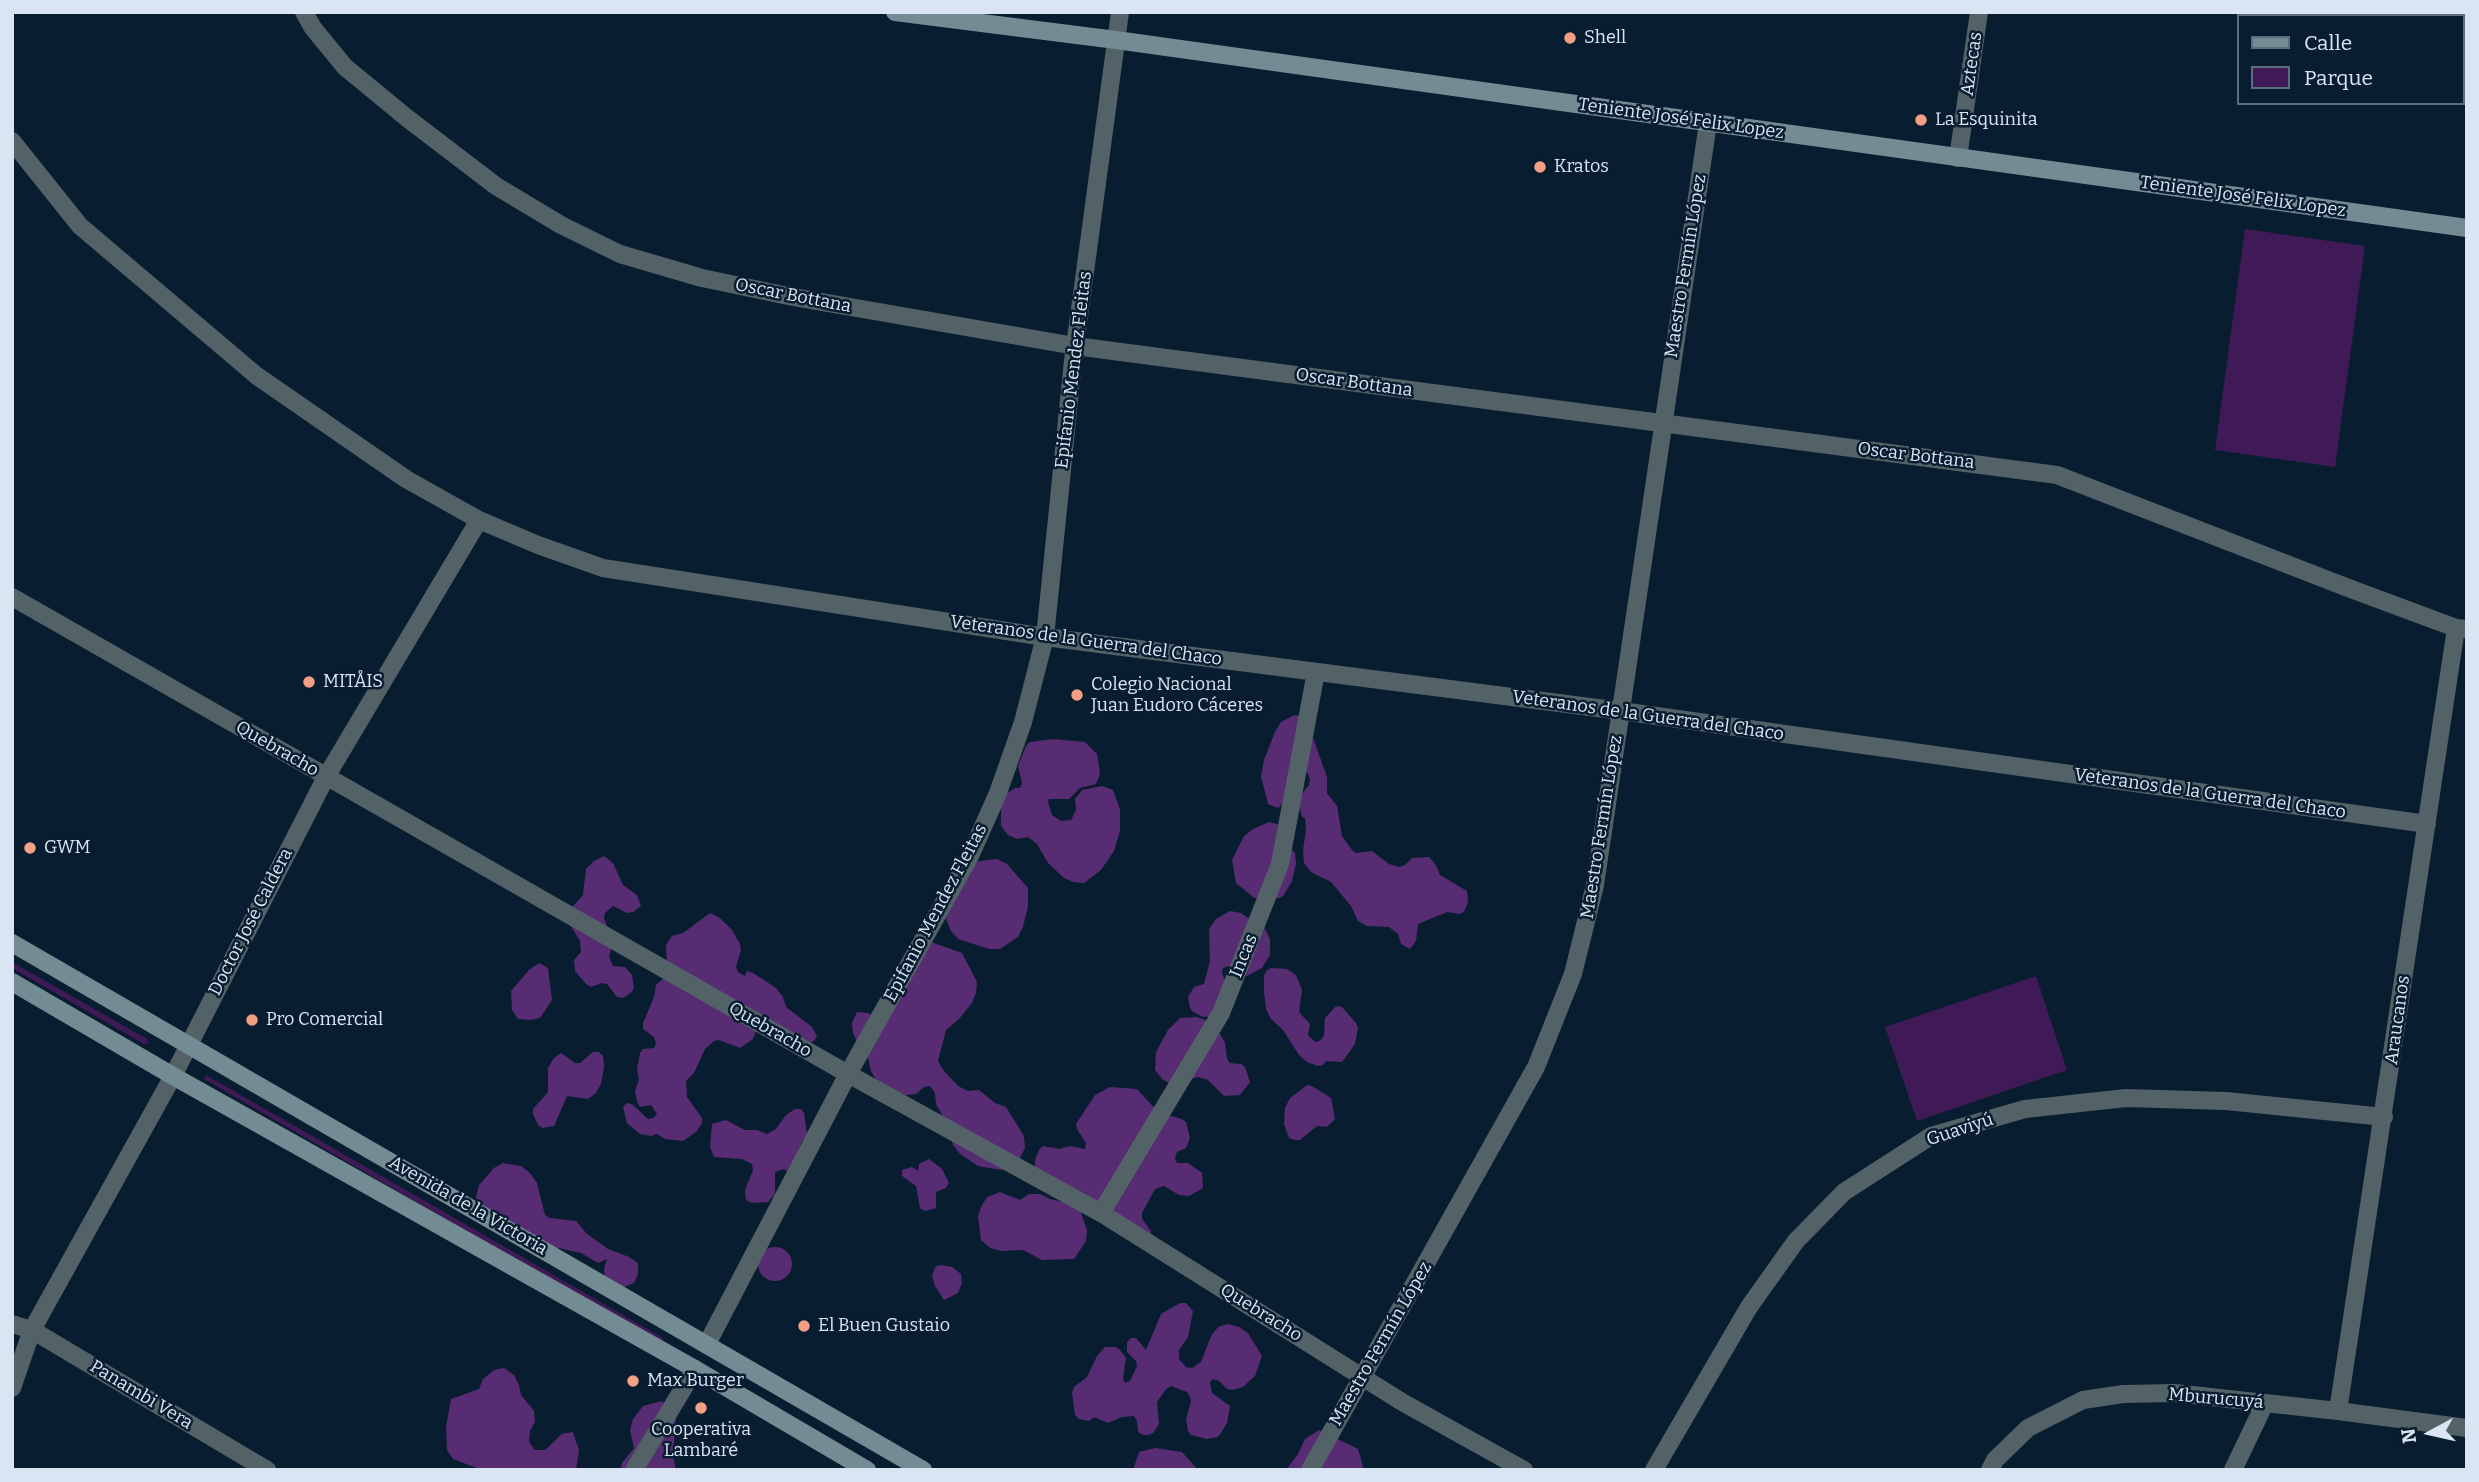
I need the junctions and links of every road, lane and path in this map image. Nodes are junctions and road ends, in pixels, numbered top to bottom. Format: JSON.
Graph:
{"nodes":[{"id":1,"x":304,"y":12,"type":"edge"},
{"id":2,"x":895,"y":12,"type":"edge"},
{"id":3,"x":1120,"y":12,"type":"edge"},
{"id":4,"x":1979,"y":12,"type":"edge"},
{"id":5,"x":1116,"y":40,"type":"junction"},
{"id":6,"x":1707,"y":123,"type":"junction"},
{"id":7,"x":12,"y":141,"type":"edge"},
{"id":8,"x":1958,"y":158,"type":"junction"},
{"id":9,"x":2467,"y":228,"type":"edge"},
{"id":10,"x":1075,"y":346,"type":"junction"},
{"id":11,"x":1662,"y":424,"type":"junction"},
{"id":12,"x":479,"y":520,"type":"junction"},
{"id":13,"x":12,"y":597,"type":"edge"},
{"id":14,"x":2461,"y":629,"type":"edge"},
{"id":15,"x":1045,"y":637,"type":"junction"},
{"id":16,"x":1316,"y":671,"type":"junction"},
{"id":17,"x":1621,"y":711,"type":"junction"},
{"id":18,"x":326,"y":777,"type":"junction"},
{"id":19,"x":2427,"y":824,"type":"junction"},
{"id":20,"x":12,"y":943,"type":"edge"},
{"id":21,"x":12,"y":982,"type":"edge"},
{"id":22,"x":188,"y":1044,"type":"junction"},
{"id":23,"x":848,"y":1074,"type":"junction"},
{"id":24,"x":173,"y":1076,"type":"junction"},
{"id":25,"x":2384,"y":1117,"type":"junction"},
{"id":26,"x":1101,"y":1213,"type":"junction"},
{"id":27,"x":12,"y":1325,"type":"edge"},
{"id":28,"x":32,"y":1330,"type":"junction"},
{"id":29,"x":707,"y":1344,"type":"junction"},
{"id":30,"x":695,"y":1369,"type":"junction"},
{"id":31,"x":1362,"y":1376,"type":"junction"},
{"id":32,"x":12,"y":1388,"type":"edge"},
{"id":33,"x":2265,"y":1403,"type":"junction"},
{"id":34,"x":2338,"y":1411,"type":"junction"},
{"id":35,"x":2467,"y":1428,"type":"edge"},
{"id":36,"x":267,"y":1470,"type":"edge"},
{"id":37,"x":634,"y":1470,"type":"edge"},
{"id":38,"x":867,"y":1470,"type":"edge"},
{"id":39,"x":923,"y":1470,"type":"edge"},
{"id":40,"x":1310,"y":1470,"type":"edge"},
{"id":41,"x":1524,"y":1470,"type":"edge"},
{"id":42,"x":1654,"y":1470,"type":"edge"},
{"id":43,"x":1990,"y":1470,"type":"edge"},
{"id":44,"x":2233,"y":1470,"type":"edge"}],
"edges":[{"from":1,"to":10,"type":"street","name":"Oscar Bottana"},
{"from":2,"to":5,"type":"main road","name":"Teniente José Felix Lopez"},
{"from":3,"to":5,"type":"street","name":"Epifanio Mendez Fleitas"},
{"from":4,"to":8,"type":"street","name":"Aztecas"},
{"from":5,"to":6,"type":"main road","name":"Teniente José Felix Lopez"},
{"from":5,"to":10,"type":"street","name":"Epifanio Mendez Fleitas"},
{"from":6,"to":8,"type":"main road","name":"Teniente José Felix Lopez"},
{"from":6,"to":11,"type":"street","name":"Maestro Fermín López"},
{"from":7,"to":12,"type":"street","name":"Veteranos de la Guerra del Chaco"},
{"from":8,"to":9,"type":"main road","name":"Teniente José Felix Lopez"},
{"from":10,"to":11,"type":"street","name":"Oscar Bottana"},
{"from":10,"to":15,"type":"street","name":"Epifanio Mendez Fleitas"},
{"from":11,"to":14,"type":"street","name":"Oscar Bottana"},
{"from":11,"to":17,"type":"street","name":"Maestro Fermín López"},
{"from":12,"to":15,"type":"street","name":"Veteranos de la Guerra del Chaco"},
{"from":12,"to":18,"type":"street","name":"Doctor José Caldera"},
{"from":13,"to":18,"type":"street","name":"Quebracho"},
{"from":14,"to":19,"type":"street","name":"Araucanos"},
{"from":15,"to":16,"type":"street","name":"Veteranos de la Guerra del Chaco"},
{"from":15,"to":23,"type":"street","name":"Epifanio Mendez Fleitas"},
{"from":16,"to":17,"type":"street","name":"Veteranos de la Guerra del Chaco"},
{"from":16,"to":26,"type":"street","name":"Incas"},
{"from":17,"to":19,"type":"street","name":"Veteranos de la Guerra del Chaco"},
{"from":17,"to":31,"type":"street","name":"Maestro Fermín López"},
{"from":18,"to":22,"type":"street","name":"Doctor José Caldera"},
{"from":18,"to":23,"type":"street","name":"Quebracho"},
{"from":19,"to":25,"type":"street","name":"Araucanos"},
{"from":20,"to":22,"type":"main road","name":"Avenida de la Victoria"},
{"from":21,"to":24,"type":"main road","name":"Avenida de la Victoria"},
{"from":22,"to":24,"type":"street","name":"Doctor José Caldera"},
{"from":22,"to":29,"type":"main road","name":"Avenida de la Victoria"},
{"from":23,"to":26,"type":"street","name":"Quebracho"},
{"from":23,"to":29,"type":"street","name":"Epifanio Mendez Fleitas"},
{"from":24,"to":28,"type":"street","name":"Doctor José Caldera"},
{"from":24,"to":30,"type":"main road","name":"Avenida de la Victoria"},
{"from":25,"to":34,"type":"street","name":"Araucanos"},
{"from":25,"to":42,"type":"street","name":"Guaviyú"},
{"from":26,"to":31,"type":"street","name":"Quebracho"},
{"from":27,"to":28,"type":"street","name":"Panambi Vera"},
{"from":28,"to":32,"type":"street","name":"Doctor José Caldera"},
{"from":28,"to":36,"type":"street","name":"Panambi Vera"},
{"from":29,"to":30,"type":"main road","name":"Epifanio Mendez Fleitas"},
{"from":29,"to":39,"type":"main road","name":"Avenida de la Victoria"},
{"from":30,"to":37,"type":"street","name":"Epifanio Mendez Fleitas"},
{"from":30,"to":38,"type":"main road","name":"Avenida de la Victoria"},
{"from":31,"to":40,"type":"street","name":"Maestro Fermín López"},
{"from":31,"to":41,"type":"street","name":"Quebracho"},
{"from":33,"to":34,"type":"street","name":"Mburucuyá"},
{"from":33,"to":43,"type":"street","name":"Mburucuyá"},
{"from":33,"to":44,"type":"street"},
{"from":34,"to":35,"type":"street","name":"Mburucuyá"}]}
